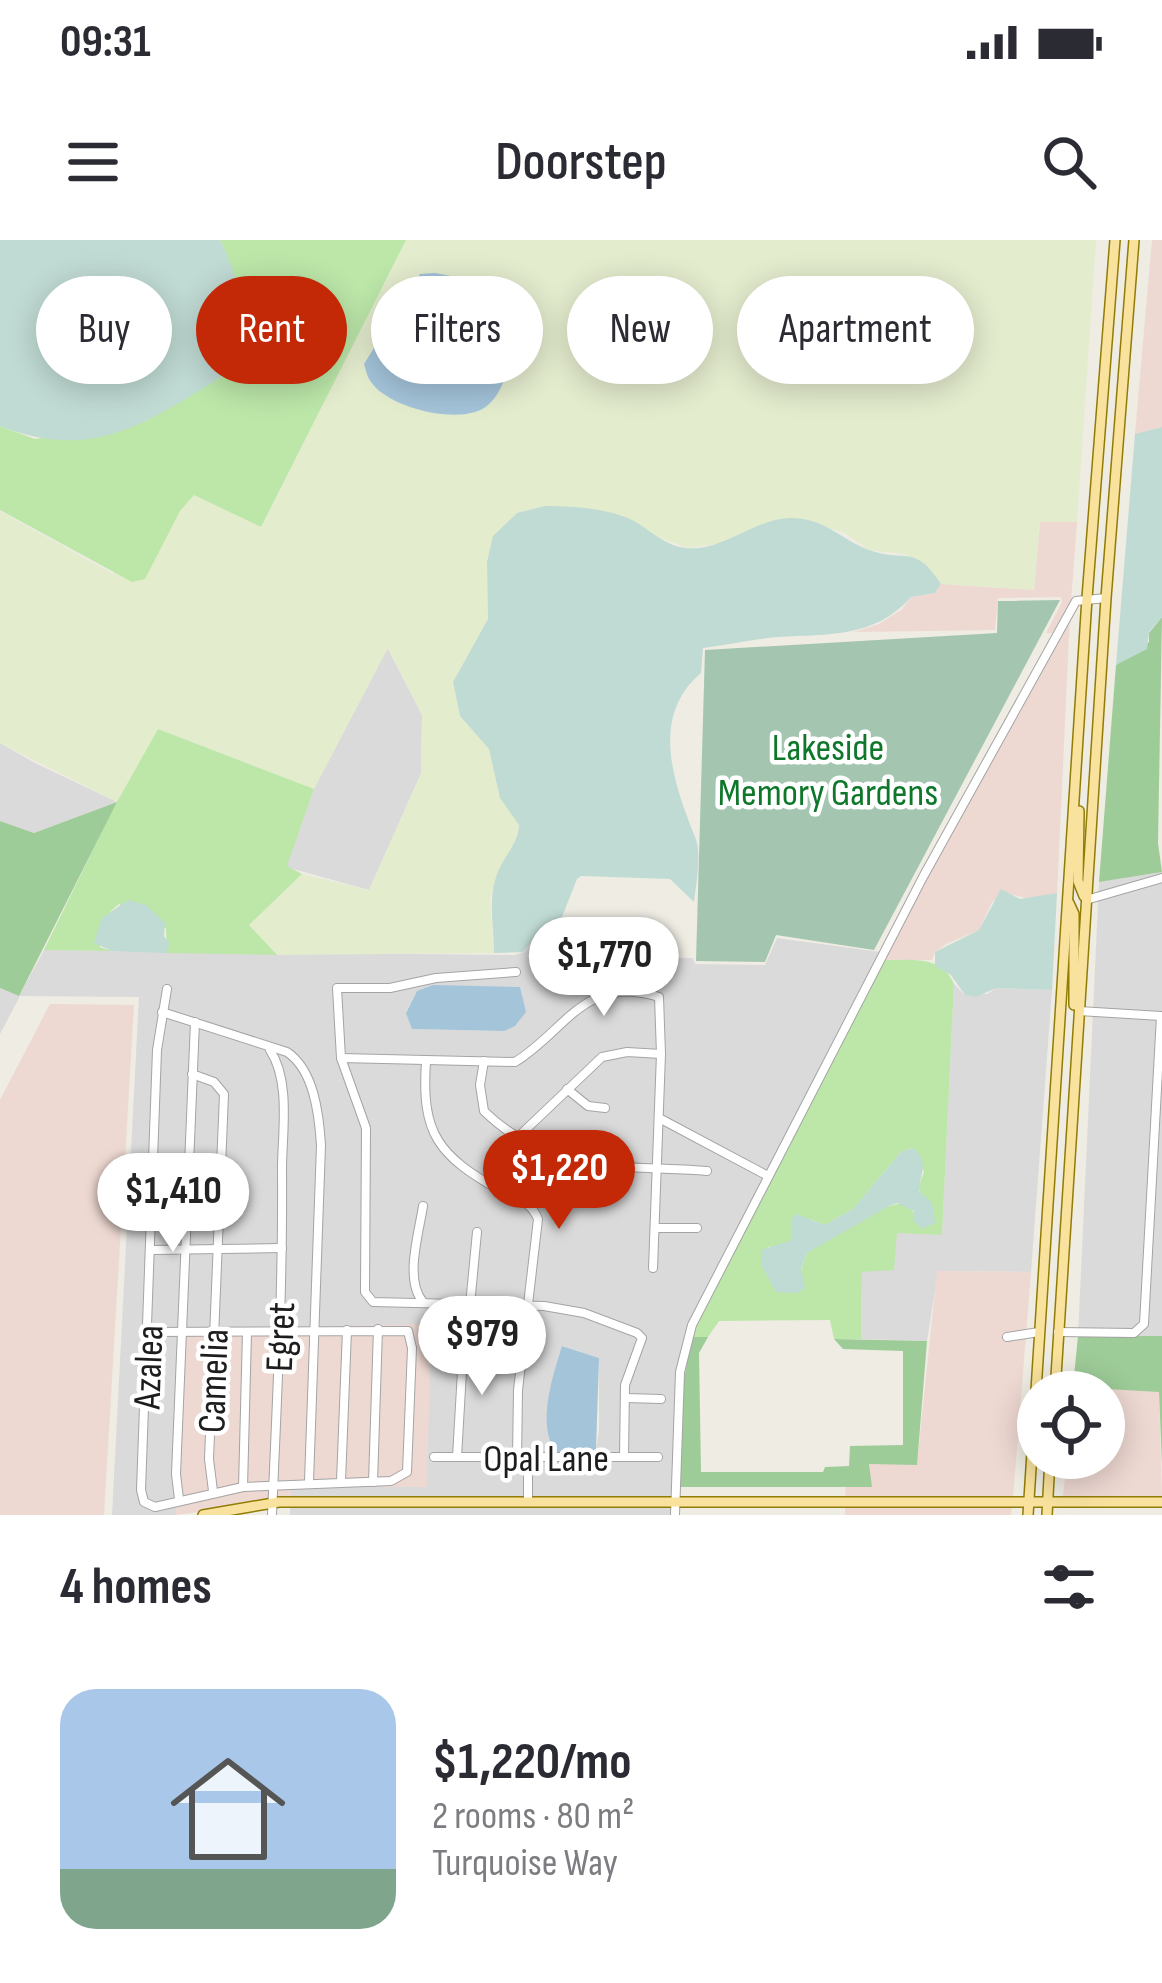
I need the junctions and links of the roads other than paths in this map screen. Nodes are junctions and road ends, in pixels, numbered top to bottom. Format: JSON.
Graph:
{"nodes":[{"id":1,"x":1115,"y":240,"type":"edge"},
{"id":2,"x":1134,"y":240,"type":"edge"},
{"id":3,"x":1087,"y":598,"type":"junction"},
{"id":4,"x":1106,"y":598,"type":"junction"},
{"id":5,"x":1075,"y":788,"type":"junction"},
{"id":6,"x":1162,"y":878,"type":"edge"},
{"id":7,"x":1068,"y":899,"type":"junction"},
{"id":8,"x":1086,"y":900,"type":"junction"},
{"id":9,"x":516,"y":971,"type":"dead end"},
{"id":10,"x":167,"y":989,"type":"dead end"},
{"id":11,"x":1079,"y":1011,"type":"junction"},
{"id":12,"x":162,"y":1012,"type":"junction"},
{"id":13,"x":1161,"y":1016,"type":"edge"},
{"id":14,"x":195,"y":1022,"type":"junction"},
{"id":15,"x":269,"y":1049,"type":"junction"},
{"id":16,"x":662,"y":1054,"type":"junction"},
{"id":17,"x":341,"y":1058,"type":"junction"},
{"id":18,"x":1076,"y":1058,"type":"junction"},
{"id":19,"x":484,"y":1061,"type":"junction"},
{"id":20,"x":426,"y":1062,"type":"junction"},
{"id":21,"x":192,"y":1074,"type":"junction"},
{"id":22,"x":567,"y":1089,"type":"junction"},
{"id":23,"x":605,"y":1108,"type":"dead end"},
{"id":24,"x":659,"y":1118,"type":"junction"},
{"id":25,"x":519,"y":1136,"type":"junction"},
{"id":26,"x":657,"y":1169,"type":"junction"},
{"id":27,"x":706,"y":1171,"type":"dead end"},
{"id":28,"x":768,"y":1176,"type":"junction"},
{"id":29,"x":422,"y":1206,"type":"dead end"},
{"id":30,"x":656,"y":1228,"type":"junction"},
{"id":31,"x":698,"y":1228,"type":"dead end"},
{"id":32,"x":477,"y":1232,"type":"dead end"},
{"id":33,"x":282,"y":1248,"type":"junction"},
{"id":34,"x":152,"y":1250,"type":"junction"},
{"id":35,"x":184,"y":1250,"type":"junction"},
{"id":36,"x":218,"y":1250,"type":"junction"},
{"id":37,"x":653,"y":1268,"type":"dead end"},
{"id":38,"x":424,"y":1303,"type":"junction"},
{"id":39,"x":470,"y":1305,"type":"junction"},
{"id":40,"x":527,"y":1305,"type":"junction"},
{"id":41,"x":378,"y":1329,"type":"junction"},
{"id":42,"x":313,"y":1330,"type":"junction"},
{"id":43,"x":346,"y":1330,"type":"junction"},
{"id":44,"x":247,"y":1331,"type":"junction"},
{"id":45,"x":280,"y":1331,"type":"junction"},
{"id":46,"x":1040,"y":1331,"type":"junction"},
{"id":47,"x":148,"y":1332,"type":"junction"},
{"id":48,"x":181,"y":1332,"type":"junction"},
{"id":49,"x":214,"y":1332,"type":"junction"},
{"id":50,"x":1058,"y":1332,"type":"junction"},
{"id":51,"x":464,"y":1336,"type":"dead end"},
{"id":52,"x":1007,"y":1337,"type":"dead end"},
{"id":53,"x":1057,"y":1352,"type":"junction"},
{"id":54,"x":1056,"y":1371,"type":"edge"},
{"id":55,"x":626,"y":1398,"type":"junction"},
{"id":56,"x":661,"y":1399,"type":"dead end"},
{"id":57,"x":434,"y":1457,"type":"dead end"},
{"id":58,"x":457,"y":1457,"type":"junction"},
{"id":59,"x":624,"y":1457,"type":"junction"},
{"id":60,"x":658,"y":1457,"type":"dead end"},
{"id":61,"x":517,"y":1458,"type":"junction"},
{"id":62,"x":528,"y":1458,"type":"junction"},
{"id":63,"x":1049,"y":1479,"type":"edge"},
{"id":64,"x":309,"y":1481,"type":"junction"},
{"id":65,"x":340,"y":1481,"type":"junction"},
{"id":66,"x":273,"y":1483,"type":"junction"},
{"id":67,"x":373,"y":1483,"type":"junction"},
{"id":68,"x":243,"y":1486,"type":"junction"},
{"id":69,"x":212,"y":1491,"type":"junction"},
{"id":70,"x":179,"y":1499,"type":"junction"},
{"id":71,"x":528,"y":1501,"type":"junction"},
{"id":72,"x":676,"y":1501,"type":"junction"},
{"id":73,"x":1028,"y":1501,"type":"junction"},
{"id":74,"x":1048,"y":1501,"type":"junction"},
{"id":75,"x":1162,"y":1502,"type":"edge"},
{"id":76,"x":273,"y":1509,"type":"edge"},
{"id":77,"x":203,"y":1515,"type":"edge"},
{"id":78,"x":675,"y":1515,"type":"edge"},
{"id":79,"x":1028,"y":1515,"type":"edge"},
{"id":80,"x":1047,"y":1515,"type":"edge"}],
"edges":[{"from":1,"to":3,"type":"main road"},
{"from":2,"to":4,"type":"main road"},
{"from":3,"to":4,"type":"street"},
{"from":3,"to":5,"type":"main road"},
{"from":3,"to":28,"type":"street"},
{"from":4,"to":8,"type":"main road"},
{"from":5,"to":7,"type":"main road"},
{"from":5,"to":8,"type":"main road"},
{"from":6,"to":8,"type":"street"},
{"from":7,"to":18,"type":"main road"},
{"from":7,"to":46,"type":"main road"},
{"from":8,"to":11,"type":"main road"},
{"from":9,"to":17,"type":"street"},
{"from":10,"to":12,"type":"street","name":"Azalea"},
{"from":11,"to":13,"type":"street"},
{"from":11,"to":18,"type":"main road"},
{"from":12,"to":14,"type":"street"},
{"from":12,"to":34,"type":"street","name":"Azalea"},
{"from":13,"to":50,"type":"street"},
{"from":14,"to":15,"type":"street"},
{"from":14,"to":21,"type":"street"},
{"from":15,"to":33,"type":"street","name":"Egret"},
{"from":15,"to":42,"type":"street"},
{"from":16,"to":19,"type":"street"},
{"from":16,"to":22,"type":"street"},
{"from":16,"to":24,"type":"street"},
{"from":17,"to":20,"type":"street"},
{"from":17,"to":38,"type":"street"},
{"from":18,"to":50,"type":"main road"},
{"from":19,"to":20,"type":"street"},
{"from":19,"to":25,"type":"street"},
{"from":20,"to":40,"type":"street"},
{"from":21,"to":35,"type":"street"},
{"from":21,"to":36,"type":"street","name":"Camelia"},
{"from":22,"to":23,"type":"street"},
{"from":22,"to":25,"type":"street"},
{"from":24,"to":26,"type":"street"},
{"from":24,"to":28,"type":"street"},
{"from":25,"to":26,"type":"street"},
{"from":26,"to":27,"type":"street"},
{"from":26,"to":30,"type":"street"},
{"from":28,"to":72,"type":"street"},
{"from":29,"to":38,"type":"street"},
{"from":30,"to":31,"type":"street"},
{"from":30,"to":37,"type":"street"},
{"from":32,"to":39,"type":"street"},
{"from":33,"to":36,"type":"street"},
{"from":33,"to":45,"type":"street","name":"Egret"},
{"from":34,"to":35,"type":"street"},
{"from":34,"to":47,"type":"street","name":"Azalea"},
{"from":35,"to":36,"type":"street"},
{"from":35,"to":48,"type":"street"},
{"from":36,"to":49,"type":"street","name":"Camelia"},
{"from":38,"to":39,"type":"street"},
{"from":39,"to":40,"type":"street"},
{"from":40,"to":55,"type":"street"},
{"from":40,"to":61,"type":"street"},
{"from":41,"to":43,"type":"street"},
{"from":41,"to":67,"type":"street"},
{"from":41,"to":67,"type":"street"},
{"from":42,"to":43,"type":"street"},
{"from":42,"to":45,"type":"street"},
{"from":42,"to":64,"type":"street"},
{"from":43,"to":65,"type":"street"},
{"from":44,"to":45,"type":"street"},
{"from":44,"to":49,"type":"street"},
{"from":44,"to":68,"type":"street"},
{"from":45,"to":66,"type":"street","name":"Egret"},
{"from":46,"to":52,"type":"street"},
{"from":46,"to":53,"type":"main road"},
{"from":46,"to":73,"type":"main road"},
{"from":47,"to":48,"type":"street"},
{"from":47,"to":70,"type":"street","name":"Azalea"},
{"from":48,"to":49,"type":"street"},
{"from":48,"to":70,"type":"street"},
{"from":49,"to":69,"type":"street","name":"Camelia"},
{"from":50,"to":53,"type":"main road"},
{"from":51,"to":58,"type":"street"},
{"from":53,"to":54,"type":"main road"},
{"from":55,"to":56,"type":"street"},
{"from":55,"to":59,"type":"street"},
{"from":57,"to":58,"type":"street","name":"Opal Lane"},
{"from":58,"to":61,"type":"street","name":"Opal Lane"},
{"from":59,"to":60,"type":"street","name":"Opal Lane"},
{"from":59,"to":62,"type":"street","name":"Opal Lane"},
{"from":61,"to":62,"type":"street","name":"Opal Lane"},
{"from":62,"to":71,"type":"street"},
{"from":63,"to":74,"type":"main road"},
{"from":64,"to":65,"type":"street"},
{"from":64,"to":66,"type":"street"},
{"from":65,"to":67,"type":"street"},
{"from":66,"to":68,"type":"street"},
{"from":66,"to":76,"type":"street","name":"Egret"},
{"from":68,"to":69,"type":"street"},
{"from":69,"to":70,"type":"street"},
{"from":71,"to":72,"type":"main road"},
{"from":71,"to":76,"type":"main road"},
{"from":72,"to":73,"type":"main road"},
{"from":72,"to":78,"type":"street"},
{"from":73,"to":74,"type":"main road"},
{"from":73,"to":79,"type":"main road"},
{"from":74,"to":75,"type":"main road"},
{"from":74,"to":80,"type":"main road"},
{"from":76,"to":77,"type":"main road"}]}
